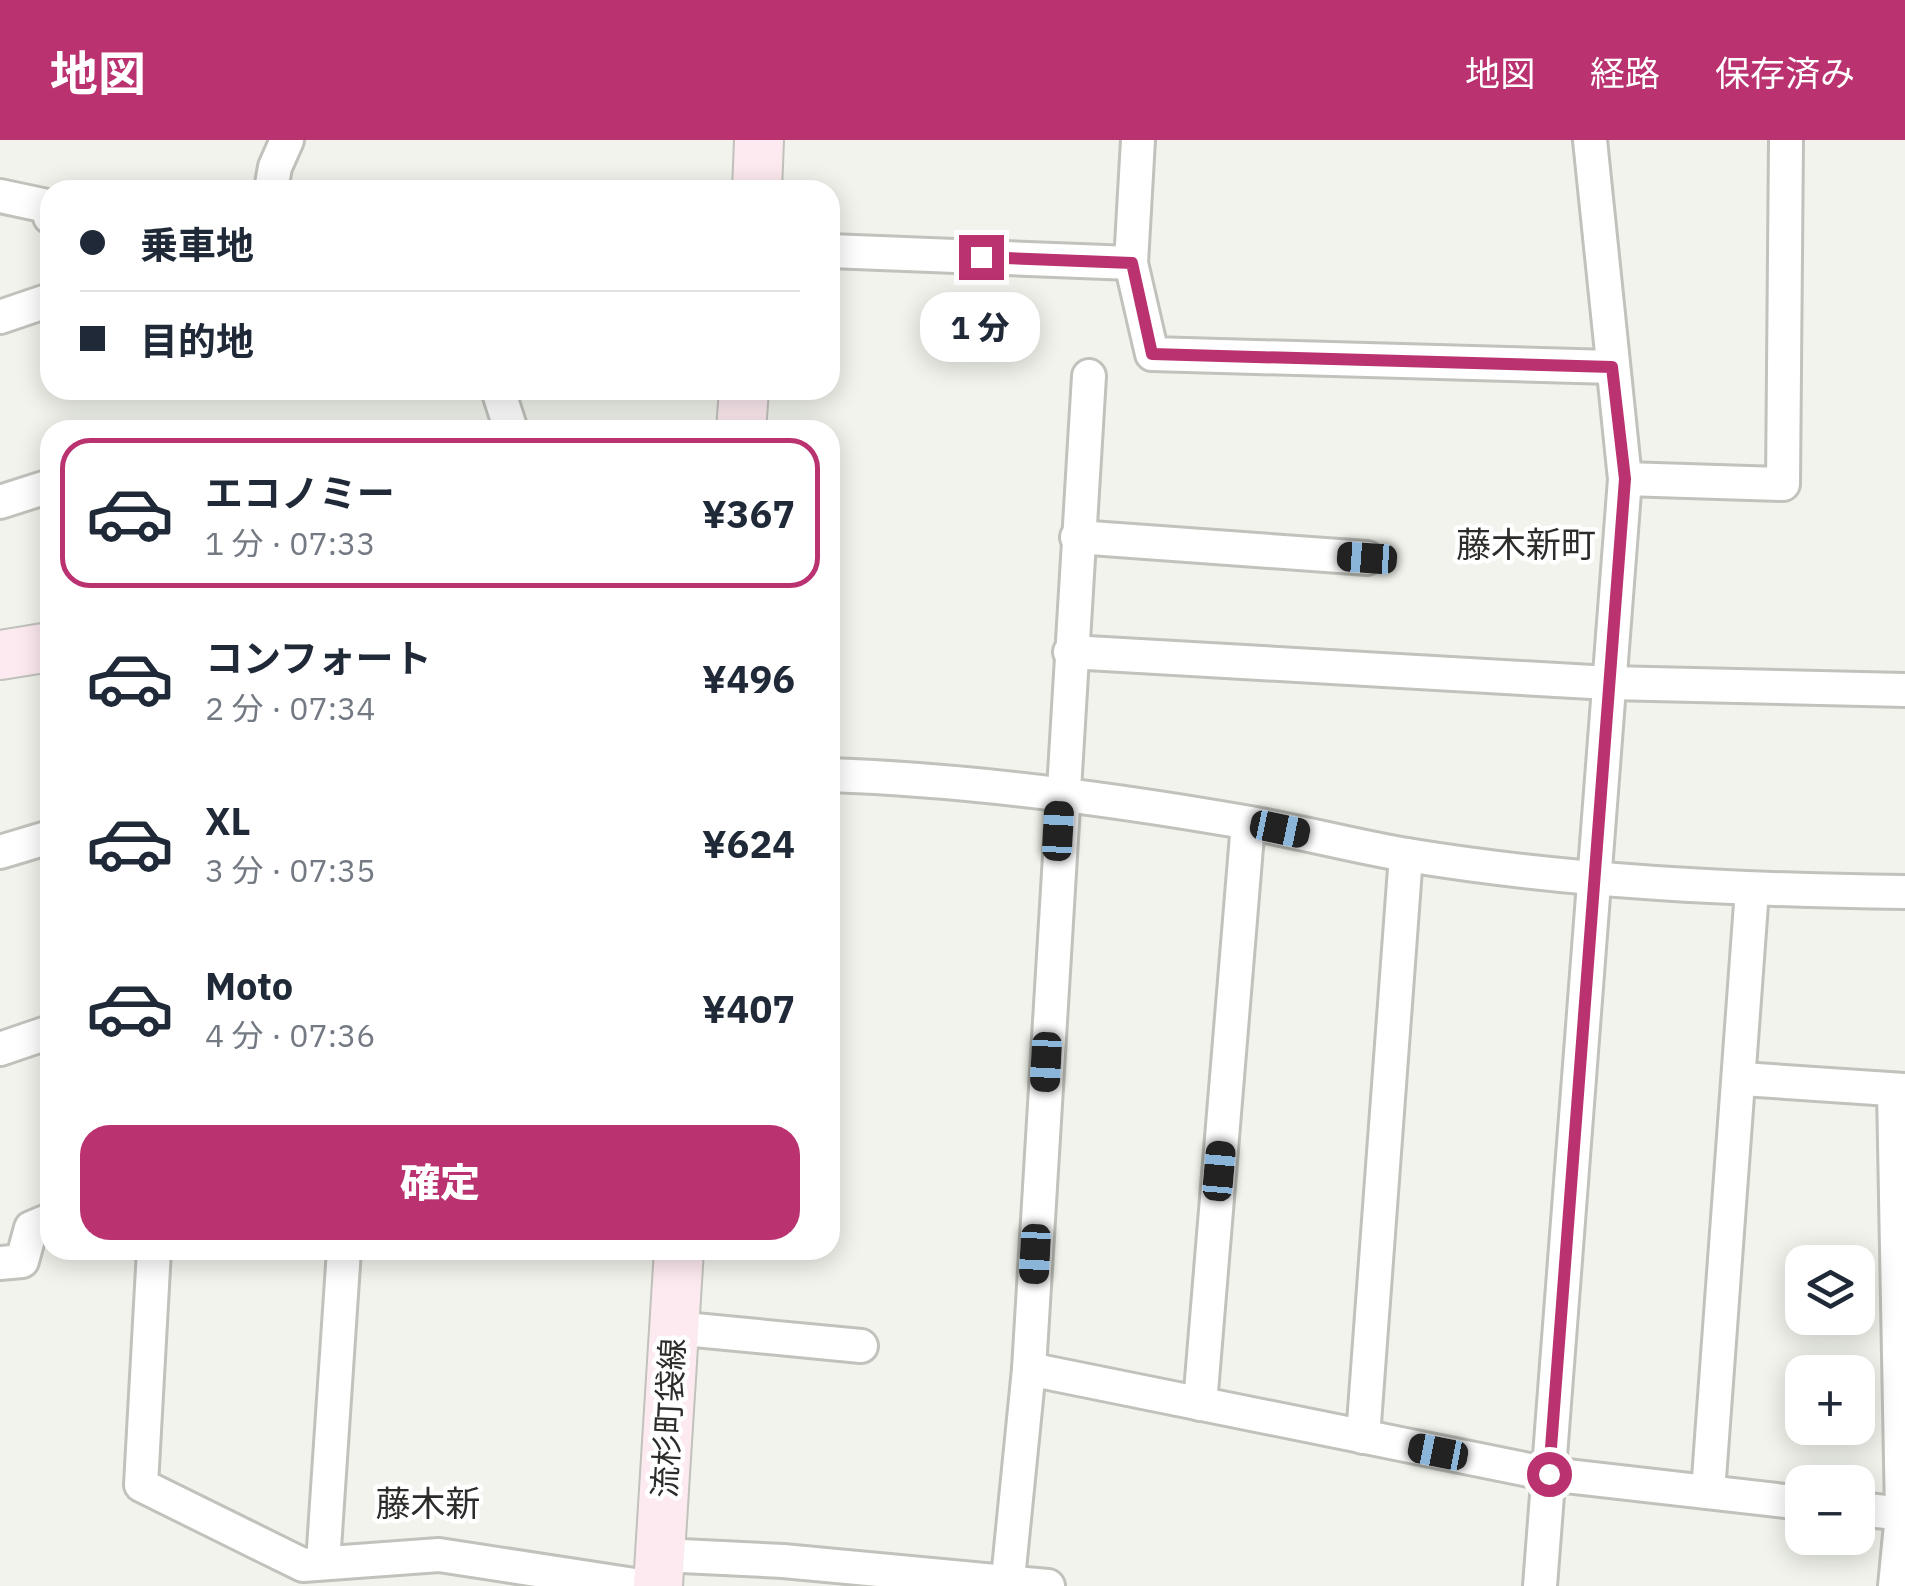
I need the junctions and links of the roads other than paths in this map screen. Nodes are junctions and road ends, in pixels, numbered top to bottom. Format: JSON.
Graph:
{"nodes":[{"id":1,"x":287,"y":140,"type":"edge"},
{"id":2,"x":759,"y":140,"type":"edge"},
{"id":3,"x":1138,"y":140,"type":"edge"},
{"id":4,"x":1590,"y":140,"type":"edge"},
{"id":5,"x":1786,"y":140,"type":"edge"},
{"id":6,"x":272,"y":180,"type":"edge"},
{"id":7,"x":757,"y":180,"type":"edge"},
{"id":8,"x":0,"y":196,"type":"edge"},
{"id":9,"x":40,"y":205,"type":"edge"},
{"id":10,"x":840,"y":250,"type":"edge"},
{"id":11,"x":1132,"y":263,"type":"junction"},
{"id":12,"x":40,"y":303,"type":"edge"},
{"id":13,"x":0,"y":317,"type":"edge"},
{"id":14,"x":1612,"y":367,"type":"junction"},
{"id":15,"x":1089,"y":376,"type":"dead end"},
{"id":16,"x":1625,"y":479,"type":"junction"},
{"id":17,"x":40,"y":489,"type":"edge"},
{"id":18,"x":0,"y":502,"type":"edge"},
{"id":19,"x":1076,"y":537,"type":"junction"},
{"id":20,"x":1367,"y":558,"type":"dead end"},
{"id":21,"x":40,"y":649,"type":"edge"},
{"id":22,"x":1070,"y":652,"type":"junction"},
{"id":23,"x":0,"y":655,"type":"edge"},
{"id":24,"x":1609,"y":683,"type":"junction"},
{"id":25,"x":1905,"y":690,"type":"edge"},
{"id":26,"x":840,"y":775,"type":"edge"},
{"id":27,"x":1060,"y":792,"type":"junction"},
{"id":28,"x":1248,"y":822,"type":"junction"},
{"id":29,"x":40,"y":841,"type":"edge"},
{"id":30,"x":0,"y":852,"type":"edge"},
{"id":31,"x":1406,"y":855,"type":"junction"},
{"id":32,"x":1594,"y":879,"type":"junction"},
{"id":33,"x":1752,"y":890,"type":"junction"},
{"id":34,"x":1905,"y":892,"type":"edge"},
{"id":35,"x":40,"y":1035,"type":"edge"},
{"id":36,"x":0,"y":1049,"type":"edge"},
{"id":37,"x":1742,"y":1079,"type":"junction"},
{"id":38,"x":1900,"y":1090,"type":"edge"},
{"id":39,"x":40,"y":1224,"type":"edge"},
{"id":40,"x":153,"y":1260,"type":"edge"},
{"id":41,"x":343,"y":1260,"type":"edge"},
{"id":42,"x":678,"y":1260,"type":"edge"},
{"id":43,"x":0,"y":1263,"type":"edge"},
{"id":44,"x":1902,"y":1303,"type":"edge"},
{"id":45,"x":674,"y":1328,"type":"junction"},
{"id":46,"x":861,"y":1346,"type":"dead end"},
{"id":47,"x":1029,"y":1370,"type":"junction"},
{"id":48,"x":1200,"y":1404,"type":"junction"},
{"id":49,"x":1364,"y":1437,"type":"junction"},
{"id":50,"x":1549,"y":1474,"type":"junction"},
{"id":51,"x":1708,"y":1492,"type":"junction"},
{"id":52,"x":1785,"y":1501,"type":"edge"},
{"id":53,"x":1875,"y":1511,"type":"edge"},
{"id":54,"x":1903,"y":1514,"type":"edge"},
{"id":55,"x":323,"y":1564,"type":"junction"},
{"id":56,"x":653,"y":1576,"type":"edge"},
{"id":57,"x":1008,"y":1579,"type":"junction"},
{"id":58,"x":1048,"y":1586,"type":"edge"},
{"id":59,"x":1540,"y":1586,"type":"edge"},
{"id":60,"x":1894,"y":1586,"type":"edge"}],
"edges":[{"from":1,"to":6,"type":"street"},
{"from":2,"to":7,"type":"main road"},
{"from":3,"to":11,"type":"street"},
{"from":4,"to":14,"type":"street"},
{"from":5,"to":16,"type":"street"},
{"from":8,"to":9,"type":"street"},
{"from":10,"to":11,"type":"street"},
{"from":11,"to":14,"type":"street"},
{"from":12,"to":13,"type":"street"},
{"from":14,"to":16,"type":"street"},
{"from":15,"to":19,"type":"street"},
{"from":16,"to":24,"type":"street"},
{"from":17,"to":18,"type":"street"},
{"from":19,"to":20,"type":"street"},
{"from":19,"to":22,"type":"street"},
{"from":21,"to":23,"type":"main road"},
{"from":22,"to":24,"type":"street"},
{"from":22,"to":27,"type":"street"},
{"from":24,"to":25,"type":"street"},
{"from":24,"to":32,"type":"street"},
{"from":26,"to":27,"type":"street"},
{"from":27,"to":28,"type":"street"},
{"from":27,"to":47,"type":"street"},
{"from":28,"to":31,"type":"street"},
{"from":28,"to":48,"type":"street"},
{"from":29,"to":30,"type":"street"},
{"from":31,"to":32,"type":"street"},
{"from":31,"to":49,"type":"street"},
{"from":32,"to":33,"type":"street"},
{"from":32,"to":50,"type":"street"},
{"from":33,"to":34,"type":"street"},
{"from":33,"to":37,"type":"street"},
{"from":35,"to":36,"type":"street"},
{"from":37,"to":38,"type":"street"},
{"from":37,"to":51,"type":"street"},
{"from":38,"to":44,"type":"street"},
{"from":39,"to":43,"type":"street"},
{"from":40,"to":55,"type":"street"},
{"from":41,"to":55,"type":"street"},
{"from":42,"to":45,"type":"main road","name":"流杉町袋線"},
{"from":44,"to":54,"type":"street"},
{"from":45,"to":46,"type":"street"},
{"from":45,"to":56,"type":"main road","name":"流杉町袋線"},
{"from":47,"to":48,"type":"street"},
{"from":47,"to":57,"type":"street"},
{"from":48,"to":49,"type":"street"},
{"from":49,"to":50,"type":"street"},
{"from":50,"to":51,"type":"street"},
{"from":50,"to":59,"type":"street"},
{"from":51,"to":52,"type":"street"},
{"from":53,"to":54,"type":"street"},
{"from":54,"to":60,"type":"street"},
{"from":55,"to":56,"type":"street"},
{"from":56,"to":57,"type":"street"},
{"from":57,"to":58,"type":"street"}]}
